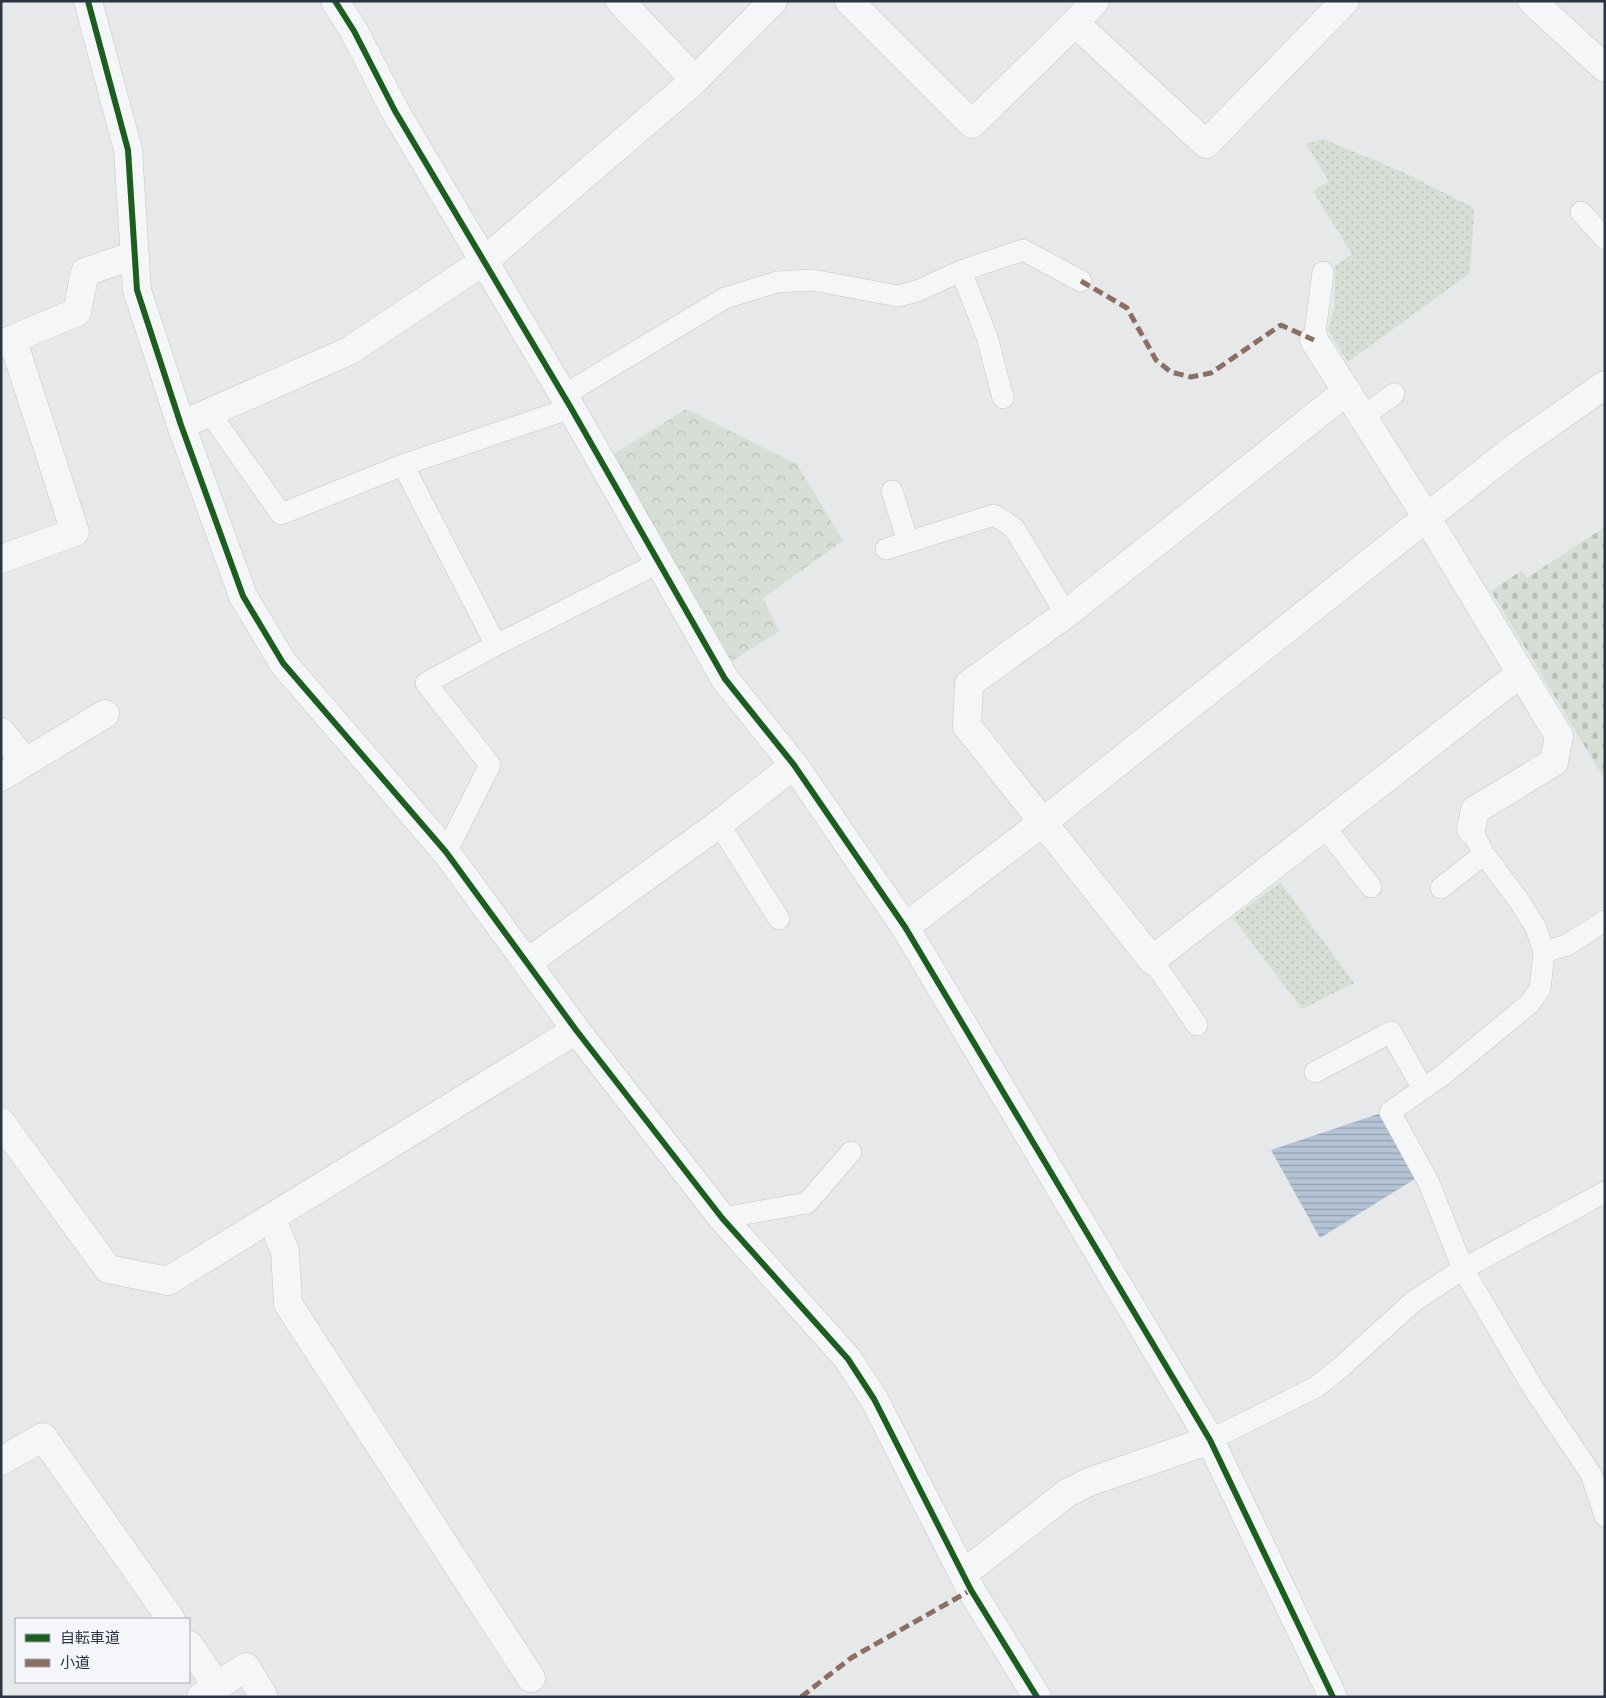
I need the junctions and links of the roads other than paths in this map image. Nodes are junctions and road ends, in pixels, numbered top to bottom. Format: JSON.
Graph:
{"nodes":[{"id":1,"x":88,"y":1,"type":"edge"},
{"id":2,"x":335,"y":1,"type":"edge"},
{"id":3,"x":620,"y":1,"type":"edge"},
{"id":4,"x":773,"y":1,"type":"edge"},
{"id":5,"x":849,"y":1,"type":"edge"},
{"id":6,"x":1095,"y":1,"type":"edge"},
{"id":7,"x":1345,"y":1,"type":"edge"},
{"id":8,"x":1532,"y":1,"type":"edge"},
{"id":9,"x":1075,"y":23,"type":"junction"},
{"id":10,"x":1605,"y":68,"type":"edge"},
{"id":11,"x":695,"y":80,"type":"junction"},
{"id":12,"x":1581,"y":212,"type":"dead end"},
{"id":13,"x":1605,"y":239,"type":"edge"},
{"id":14,"x":135,"y":255,"type":"junction"},
{"id":15,"x":484,"y":261,"type":"junction"},
{"id":16,"x":961,"y":271,"type":"junction"},
{"id":17,"x":1323,"y":272,"type":"dead end"},
{"id":18,"x":1082,"y":281,"type":"dead end"},
{"id":19,"x":1314,"y":340,"type":"joint"},
{"id":20,"x":7,"y":343,"type":"edge"},
{"id":21,"x":1605,"y":385,"type":"edge"},
{"id":22,"x":1347,"y":391,"type":"junction"},
{"id":23,"x":1394,"y":394,"type":"dead end"},
{"id":24,"x":1003,"y":398,"type":"dead end"},
{"id":25,"x":567,"y":401,"type":"junction"},
{"id":26,"x":210,"y":413,"type":"junction"},
{"id":27,"x":1364,"y":416,"type":"junction"},
{"id":28,"x":181,"y":425,"type":"junction"},
{"id":29,"x":403,"y":465,"type":"junction"},
{"id":30,"x":892,"y":491,"type":"dead end"},
{"id":31,"x":1428,"y":518,"type":"junction"},
{"id":32,"x":908,"y":542,"type":"junction"},
{"id":33,"x":886,"y":549,"type":"dead end"},
{"id":34,"x":1,"y":559,"type":"edge"},
{"id":35,"x":658,"y":563,"type":"junction"},
{"id":36,"x":1066,"y":614,"type":"junction"},
{"id":37,"x":496,"y":645,"type":"junction"},
{"id":38,"x":1521,"y":673,"type":"junction"},
{"id":39,"x":105,"y":714,"type":"dead end"},
{"id":40,"x":1,"y":732,"type":"edge"},
{"id":41,"x":25,"y":762,"type":"junction"},
{"id":42,"x":794,"y":765,"type":"junction"},
{"id":43,"x":1,"y":777,"type":"edge"},
{"id":44,"x":1043,"y":822,"type":"junction"},
{"id":45,"x":719,"y":824,"type":"junction"},
{"id":46,"x":1324,"y":826,"type":"junction"},
{"id":47,"x":1470,"y":829,"type":"joint"},
{"id":48,"x":446,"y":852,"type":"junction"},
{"id":49,"x":1484,"y":854,"type":"junction"},
{"id":50,"x":1371,"y":887,"type":"dead end"},
{"id":51,"x":1441,"y":888,"type":"dead end"},
{"id":52,"x":779,"y":919,"type":"dead end"},
{"id":53,"x":1605,"y":921,"type":"edge"},
{"id":54,"x":905,"y":927,"type":"junction"},
{"id":55,"x":1544,"y":952,"type":"junction"},
{"id":56,"x":1152,"y":960,"type":"junction"},
{"id":57,"x":528,"y":962,"type":"junction"},
{"id":58,"x":1197,"y":1025,"type":"dead end"},
{"id":59,"x":576,"y":1030,"type":"junction"},
{"id":60,"x":1314,"y":1072,"type":"dead end"},
{"id":61,"x":1423,"y":1089,"type":"junction"},
{"id":62,"x":5,"y":1135,"type":"edge"},
{"id":63,"x":851,"y":1152,"type":"dead end"},
{"id":64,"x":1605,"y":1192,"type":"edge"},
{"id":65,"x":271,"y":1218,"type":"junction"},
{"id":66,"x":722,"y":1218,"type":"junction"},
{"id":67,"x":1463,"y":1269,"type":"junction"},
{"id":68,"x":1210,"y":1440,"type":"junction"},
{"id":69,"x":1,"y":1461,"type":"edge"},
{"id":70,"x":1605,"y":1516,"type":"edge"},
{"id":71,"x":963,"y":1574,"type":"junction"},
{"id":72,"x":170,"y":1618,"type":"edge"},
{"id":73,"x":190,"y":1647,"type":"edge"},
{"id":74,"x":531,"y":1678,"type":"dead end"},
{"id":75,"x":209,"y":1691,"type":"edge"},
{"id":76,"x":264,"y":1697,"type":"edge"},
{"id":77,"x":1037,"y":1697,"type":"edge"},
{"id":78,"x":1333,"y":1697,"type":"edge"}],
"edges":[{"from":1,"to":14,"type":"street"},
{"from":2,"to":15,"type":"street"},
{"from":3,"to":11,"type":"street"},
{"from":4,"to":11,"type":"street"},
{"from":5,"to":9,"type":"street"},
{"from":6,"to":9,"type":"street"},
{"from":7,"to":9,"type":"street"},
{"from":8,"to":10,"type":"street"},
{"from":11,"to":15,"type":"street"},
{"from":12,"to":13,"type":"lane"},
{"from":14,"to":20,"type":"street"},
{"from":14,"to":28,"type":"street"},
{"from":15,"to":25,"type":"street"},
{"from":15,"to":26,"type":"street"},
{"from":16,"to":18,"type":"lane"},
{"from":16,"to":24,"type":"lane"},
{"from":16,"to":25,"type":"lane"},
{"from":17,"to":19,"type":"lane"},
{"from":19,"to":22,"type":"street"},
{"from":20,"to":34,"type":"street"},
{"from":21,"to":31,"type":"street"},
{"from":22,"to":27,"type":"street"},
{"from":22,"to":36,"type":"street"},
{"from":23,"to":27,"type":"lane"},
{"from":25,"to":29,"type":"lane"},
{"from":25,"to":35,"type":"street"},
{"from":26,"to":28,"type":"street"},
{"from":26,"to":29,"type":"lane"},
{"from":27,"to":31,"type":"street"},
{"from":28,"to":48,"type":"street"},
{"from":29,"to":37,"type":"lane"},
{"from":30,"to":32,"type":"lane"},
{"from":31,"to":38,"type":"street"},
{"from":31,"to":44,"type":"street"},
{"from":32,"to":33,"type":"lane"},
{"from":32,"to":36,"type":"lane"},
{"from":35,"to":37,"type":"lane"},
{"from":35,"to":42,"type":"street"},
{"from":36,"to":44,"type":"street"},
{"from":37,"to":48,"type":"lane"},
{"from":38,"to":46,"type":"street"},
{"from":38,"to":47,"type":"street"},
{"from":39,"to":41,"type":"street"},
{"from":40,"to":41,"type":"street"},
{"from":41,"to":43,"type":"street"},
{"from":42,"to":45,"type":"street"},
{"from":42,"to":54,"type":"street"},
{"from":44,"to":54,"type":"street"},
{"from":44,"to":56,"type":"street"},
{"from":45,"to":52,"type":"lane"},
{"from":45,"to":57,"type":"street"},
{"from":46,"to":50,"type":"lane"},
{"from":46,"to":56,"type":"street"},
{"from":47,"to":49,"type":"lane"},
{"from":48,"to":57,"type":"street"},
{"from":49,"to":51,"type":"lane"},
{"from":49,"to":55,"type":"lane"},
{"from":53,"to":55,"type":"lane"},
{"from":54,"to":68,"type":"street"},
{"from":55,"to":61,"type":"lane"},
{"from":56,"to":58,"type":"lane"},
{"from":57,"to":59,"type":"street"},
{"from":59,"to":65,"type":"street"},
{"from":59,"to":66,"type":"street"},
{"from":60,"to":61,"type":"lane"},
{"from":61,"to":67,"type":"lane"},
{"from":62,"to":65,"type":"street"},
{"from":63,"to":66,"type":"lane"},
{"from":64,"to":67,"type":"lane"},
{"from":65,"to":74,"type":"street"},
{"from":66,"to":71,"type":"street"},
{"from":67,"to":68,"type":"lane"},
{"from":67,"to":70,"type":"lane"},
{"from":68,"to":71,"type":"street"},
{"from":68,"to":78,"type":"street"},
{"from":69,"to":72,"type":"street"},
{"from":71,"to":77,"type":"street"},
{"from":73,"to":75,"type":"street"},
{"from":75,"to":76,"type":"street"}]}
